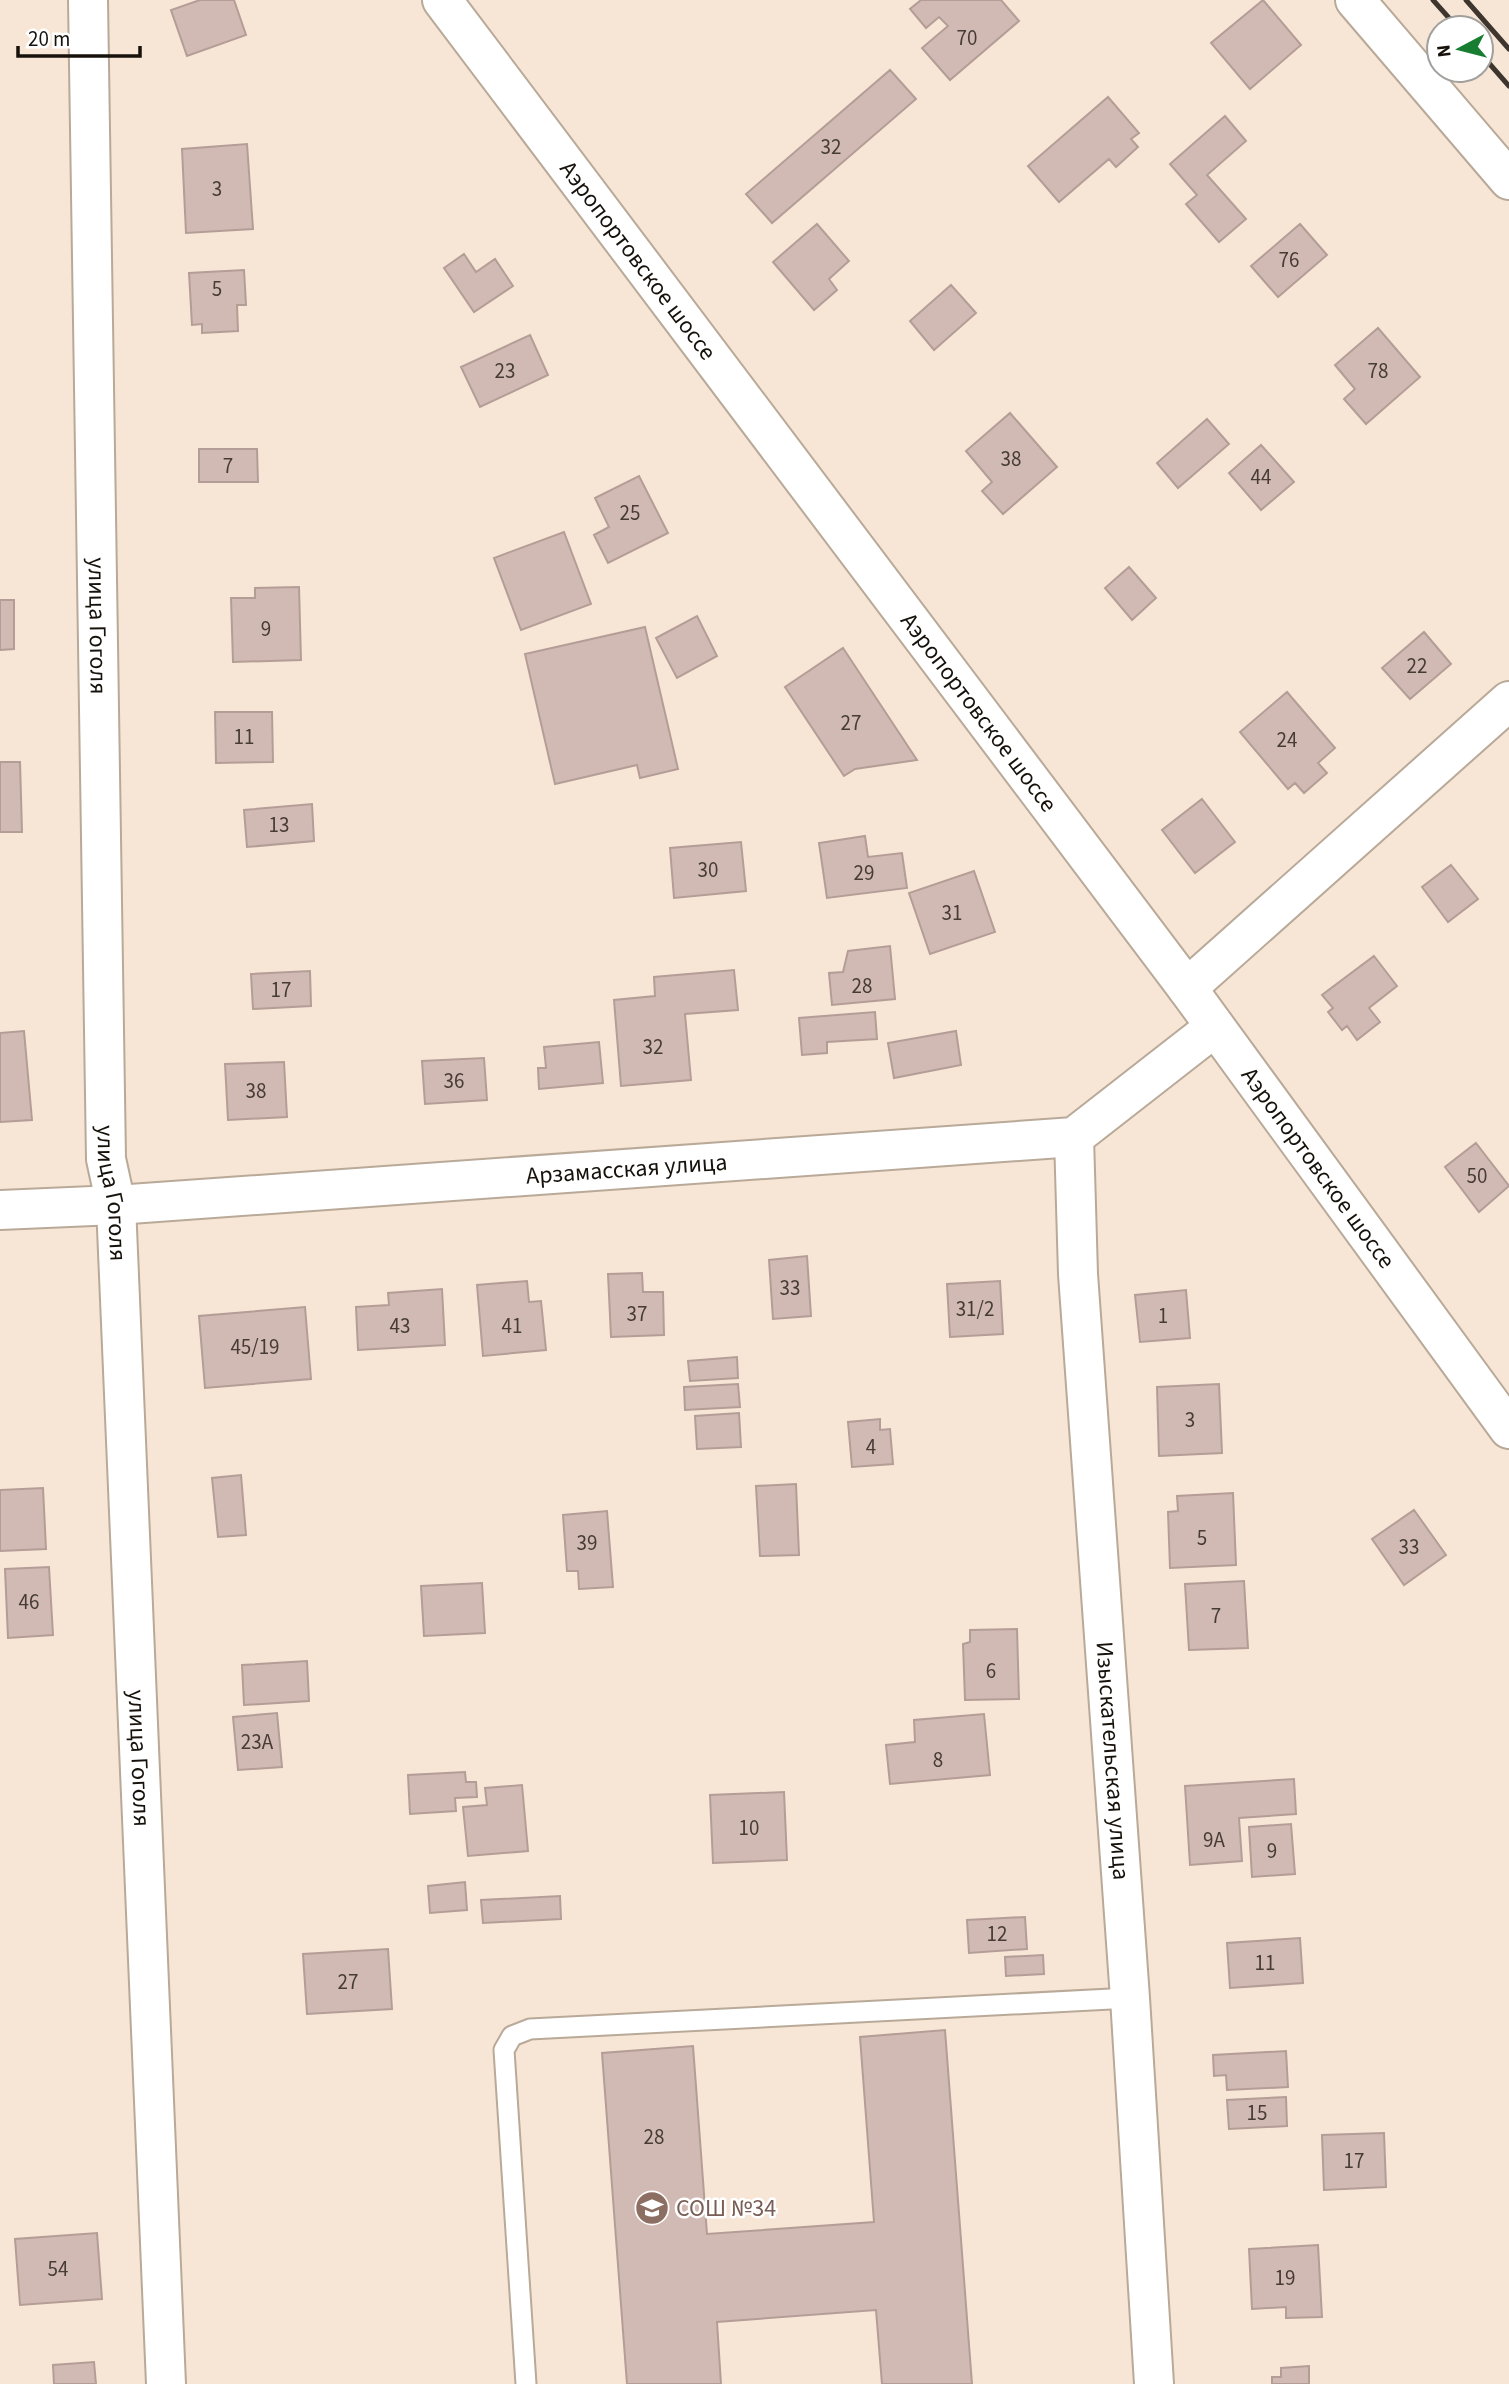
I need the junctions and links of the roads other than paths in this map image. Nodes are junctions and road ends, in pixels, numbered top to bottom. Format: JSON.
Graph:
{"nodes":[{"id":1,"x":88,"y":0,"type":"edge"},
{"id":2,"x":442,"y":0,"type":"edge"},
{"id":3,"x":1355,"y":0,"type":"edge"},
{"id":4,"x":1509,"y":180,"type":"edge"},
{"id":5,"x":1509,"y":701,"type":"edge"},
{"id":6,"x":1187,"y":988,"type":"junction"},
{"id":7,"x":1215,"y":1027,"type":"junction"},
{"id":8,"x":1074,"y":1136,"type":"junction"},
{"id":9,"x":116,"y":1205,"type":"junction"},
{"id":10,"x":0,"y":1210,"type":"edge"},
{"id":11,"x":1509,"y":1429,"type":"edge"},
{"id":12,"x":1130,"y":1998,"type":"junction"},
{"id":13,"x":166,"y":2384,"type":"edge"},
{"id":14,"x":526,"y":2384,"type":"edge"},
{"id":15,"x":1154,"y":2384,"type":"edge"}],
"edges":[{"from":1,"to":9,"type":"street","name":"улица Гоголя"},
{"from":2,"to":6,"type":"street","name":"Аэропортовское шоссе"},
{"from":3,"to":4,"type":"street"},
{"from":5,"to":6,"type":"street"},
{"from":6,"to":7,"type":"street","name":"Аэропортовское шоссе"},
{"from":7,"to":8,"type":"street"},
{"from":7,"to":11,"type":"street","name":"Аэропортовское шоссе"},
{"from":8,"to":9,"type":"street","name":"Арзамасская улица"},
{"from":8,"to":12,"type":"street","name":"Изыскательская улица"},
{"from":9,"to":10,"type":"street","name":"Арзамасская улица"},
{"from":9,"to":13,"type":"street","name":"улица Гоголя"},
{"from":12,"to":14,"type":"lane"},
{"from":12,"to":15,"type":"street","name":"Изыскательская улица"}]}
